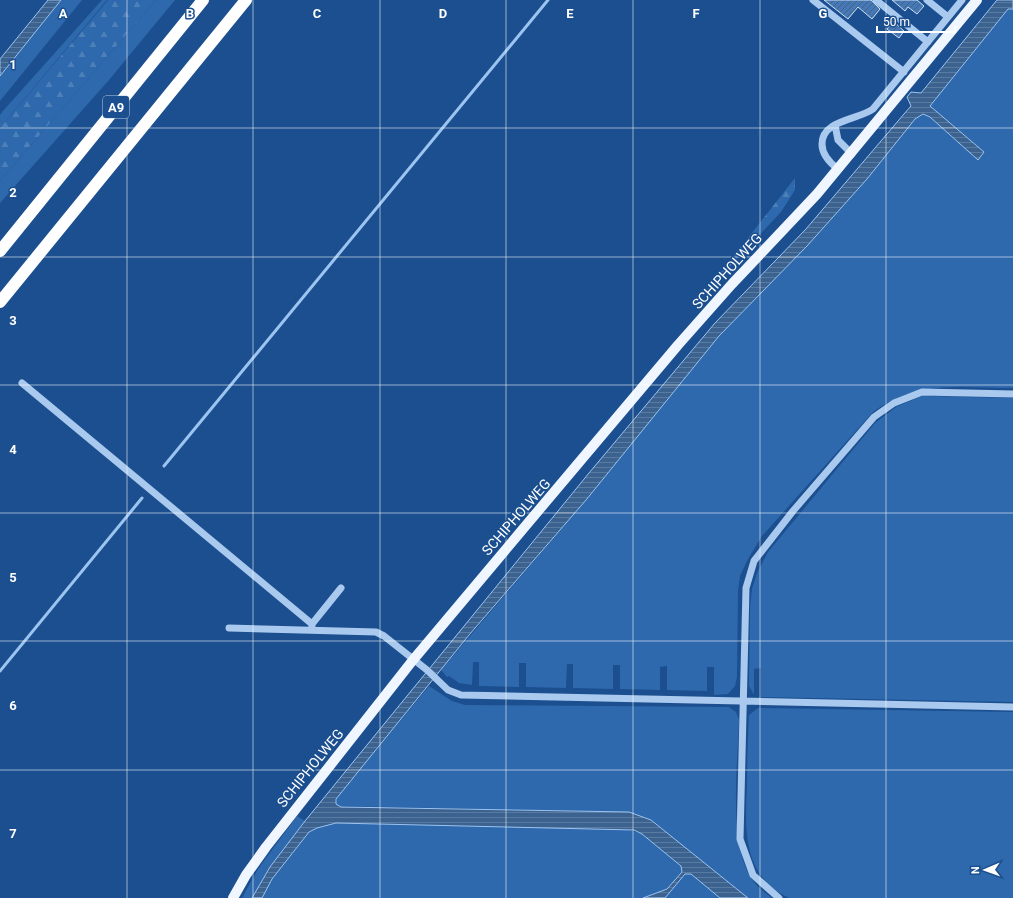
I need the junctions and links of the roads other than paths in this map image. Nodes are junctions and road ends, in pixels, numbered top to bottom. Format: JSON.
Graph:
{"nodes":[{"id":1,"x":204,"y":0,"type":"edge"},
{"id":2,"x":246,"y":0,"type":"edge"},
{"id":3,"x":813,"y":0,"type":"edge"},
{"id":4,"x":876,"y":0,"type":"edge"},
{"id":5,"x":926,"y":0,"type":"edge"},
{"id":6,"x":962,"y":0,"type":"edge"},
{"id":7,"x":977,"y":0,"type":"edge"},
{"id":8,"x":948,"y":17,"type":"junction"},
{"id":9,"x":928,"y":42,"type":"junction"},
{"id":10,"x":901,"y":75,"type":"junction"},
{"id":11,"x":835,"y":125,"type":"junction"},
{"id":12,"x":852,"y":154,"type":"junction"},
{"id":13,"x":838,"y":169,"type":"junction"},
{"id":14,"x":29,"y":214,"type":"junction"},
{"id":15,"x":0,"y":239,"type":"edge"},
{"id":16,"x":0,"y":251,"type":"edge"},
{"id":17,"x":0,"y":302,"type":"edge"},
{"id":18,"x":22,"y":383,"type":"dead end"},
{"id":19,"x":1013,"y":394,"type":"edge"},
{"id":20,"x":341,"y":588,"type":"dead end"},
{"id":21,"x":312,"y":627,"type":"junction"},
{"id":22,"x":229,"y":628,"type":"dead end"},
{"id":23,"x":413,"y":660,"type":"junction"},
{"id":24,"x":742,"y":701,"type":"junction"},
{"id":25,"x":1013,"y":707,"type":"edge"},
{"id":26,"x":234,"y":898,"type":"edge"},
{"id":27,"x":779,"y":898,"type":"edge"}],
"edges":[{"from":1,"to":14,"type":"highway","number":"A9"},
{"from":2,"to":17,"type":"highway","number":"A9"},
{"from":3,"to":10,"type":"street"},
{"from":4,"to":9,"type":"street"},
{"from":5,"to":8,"type":"street"},
{"from":6,"to":8,"type":"street"},
{"from":7,"to":12,"type":"main road","name":"SCHIPHOLWEG"},
{"from":8,"to":9,"type":"street"},
{"from":9,"to":10,"type":"street"},
{"from":10,"to":11,"type":"street"},
{"from":11,"to":12,"type":"street"},
{"from":11,"to":13,"type":"street"},
{"from":12,"to":13,"type":"main road","name":"SCHIPHOLWEG"},
{"from":13,"to":23,"type":"main road","name":"SCHIPHOLWEG"},
{"from":14,"to":15,"type":"highway","number":"A9"},
{"from":14,"to":16,"type":"highway","number":"A9"},
{"from":18,"to":21,"type":"street"},
{"from":19,"to":24,"type":"street"},
{"from":20,"to":21,"type":"street"},
{"from":21,"to":22,"type":"street"},
{"from":21,"to":23,"type":"street"},
{"from":23,"to":24,"type":"street"},
{"from":23,"to":26,"type":"main road","name":"SCHIPHOLWEG"},
{"from":24,"to":25,"type":"street"},
{"from":24,"to":27,"type":"street"}]}
